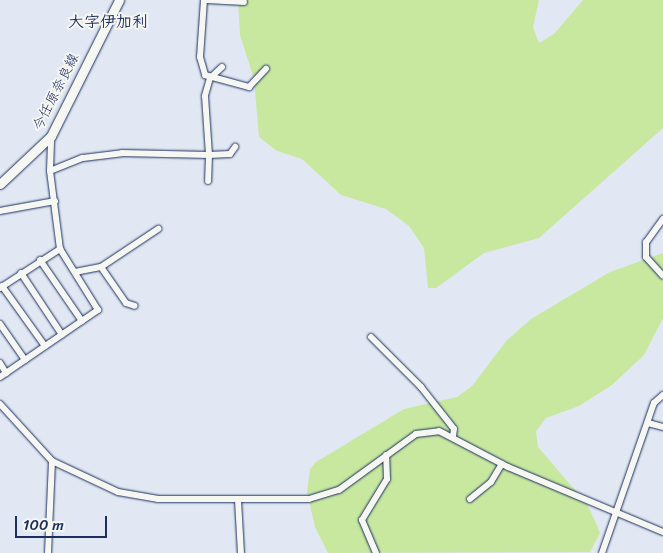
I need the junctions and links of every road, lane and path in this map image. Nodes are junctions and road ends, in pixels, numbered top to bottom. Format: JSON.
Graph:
{"nodes":[{"id":1,"x":119,"y":0,"type":"edge"},
{"id":2,"x":206,"y":0,"type":"edge"},
{"id":3,"x":244,"y":2,"type":"dead end"},
{"id":4,"x":222,"y":67,"type":"dead end"},
{"id":5,"x":266,"y":69,"type":"dead end"},
{"id":6,"x":210,"y":78,"type":"junction"},
{"id":7,"x":52,"y":136,"type":"junction"},
{"id":8,"x":235,"y":146,"type":"dead end"},
{"id":9,"x":209,"y":154,"type":"junction"},
{"id":10,"x":50,"y":171,"type":"junction"},
{"id":11,"x":208,"y":182,"type":"dead end"},
{"id":12,"x":0,"y":184,"type":"edge"},
{"id":13,"x":55,"y":201,"type":"junction"},
{"id":14,"x":0,"y":211,"type":"edge"},
{"id":15,"x":663,"y":219,"type":"edge"},
{"id":16,"x":158,"y":229,"type":"dead end"},
{"id":17,"x":60,"y":249,"type":"junction"},
{"id":18,"x":40,"y":260,"type":"junction"},
{"id":19,"x":101,"y":267,"type":"junction"},
{"id":20,"x":75,"y":272,"type":"junction"},
{"id":21,"x":21,"y":273,"type":"junction"},
{"id":22,"x":663,"y":276,"type":"edge"},
{"id":23,"x":1,"y":287,"type":"edge"},
{"id":24,"x":135,"y":306,"type":"dead end"},
{"id":25,"x":82,"y":321,"type":"junction"},
{"id":26,"x":0,"y":324,"type":"edge"},
{"id":27,"x":62,"y":334,"type":"junction"},
{"id":28,"x":371,"y":337,"type":"dead end"},
{"id":29,"x":45,"y":346,"type":"junction"},
{"id":30,"x":25,"y":360,"type":"junction"},
{"id":31,"x":0,"y":363,"type":"edge"},
{"id":32,"x":6,"y":373,"type":"junction"},
{"id":33,"x":0,"y":377,"type":"edge"},
{"id":34,"x":663,"y":395,"type":"edge"},
{"id":35,"x":0,"y":404,"type":"edge"},
{"id":36,"x":648,"y":423,"type":"junction"},
{"id":37,"x":663,"y":428,"type":"edge"},
{"id":38,"x":453,"y":436,"type":"junction"},
{"id":39,"x":386,"y":455,"type":"junction"},
{"id":40,"x":52,"y":461,"type":"junction"},
{"id":41,"x":502,"y":464,"type":"junction"},
{"id":42,"x":470,"y":498,"type":"dead end"},
{"id":43,"x":238,"y":500,"type":"junction"},
{"id":44,"x":618,"y":516,"type":"junction"},
{"id":45,"x":663,"y":532,"type":"edge"},
{"id":46,"x":48,"y":553,"type":"edge"},
{"id":47,"x":242,"y":553,"type":"edge"},
{"id":48,"x":376,"y":553,"type":"edge"},
{"id":49,"x":602,"y":553,"type":"edge"}],
"edges":[{"from":1,"to":7,"type":"main road","name":"今任原奈良線"},
{"from":2,"to":3,"type":"street"},
{"from":2,"to":6,"type":"street"},
{"from":4,"to":6,"type":"street"},
{"from":5,"to":6,"type":"street"},
{"from":6,"to":9,"type":"street"},
{"from":7,"to":10,"type":"street"},
{"from":7,"to":12,"type":"main road","name":"今任原奈良線"},
{"from":8,"to":9,"type":"street"},
{"from":9,"to":10,"type":"street"},
{"from":9,"to":11,"type":"street"},
{"from":10,"to":13,"type":"street"},
{"from":13,"to":14,"type":"street"},
{"from":13,"to":17,"type":"street"},
{"from":15,"to":22,"type":"street"},
{"from":16,"to":19,"type":"street"},
{"from":17,"to":18,"type":"street"},
{"from":17,"to":20,"type":"street"},
{"from":18,"to":21,"type":"street"},
{"from":18,"to":25,"type":"street"},
{"from":19,"to":20,"type":"street"},
{"from":19,"to":24,"type":"street"},
{"from":20,"to":25,"type":"street"},
{"from":21,"to":23,"type":"street"},
{"from":21,"to":27,"type":"street"},
{"from":23,"to":29,"type":"street"},
{"from":25,"to":27,"type":"street"},
{"from":26,"to":30,"type":"street"},
{"from":27,"to":29,"type":"street"},
{"from":28,"to":38,"type":"street"},
{"from":29,"to":30,"type":"street"},
{"from":30,"to":32,"type":"street"},
{"from":31,"to":32,"type":"street"},
{"from":32,"to":33,"type":"street"},
{"from":34,"to":36,"type":"street"},
{"from":35,"to":40,"type":"street"},
{"from":36,"to":37,"type":"street"},
{"from":36,"to":44,"type":"street"},
{"from":38,"to":39,"type":"street"},
{"from":38,"to":41,"type":"street"},
{"from":39,"to":43,"type":"street"},
{"from":39,"to":48,"type":"street"},
{"from":40,"to":43,"type":"street"},
{"from":40,"to":46,"type":"street"},
{"from":41,"to":42,"type":"street"},
{"from":41,"to":44,"type":"street"},
{"from":43,"to":47,"type":"street"},
{"from":44,"to":45,"type":"street"},
{"from":44,"to":49,"type":"street"}]}
